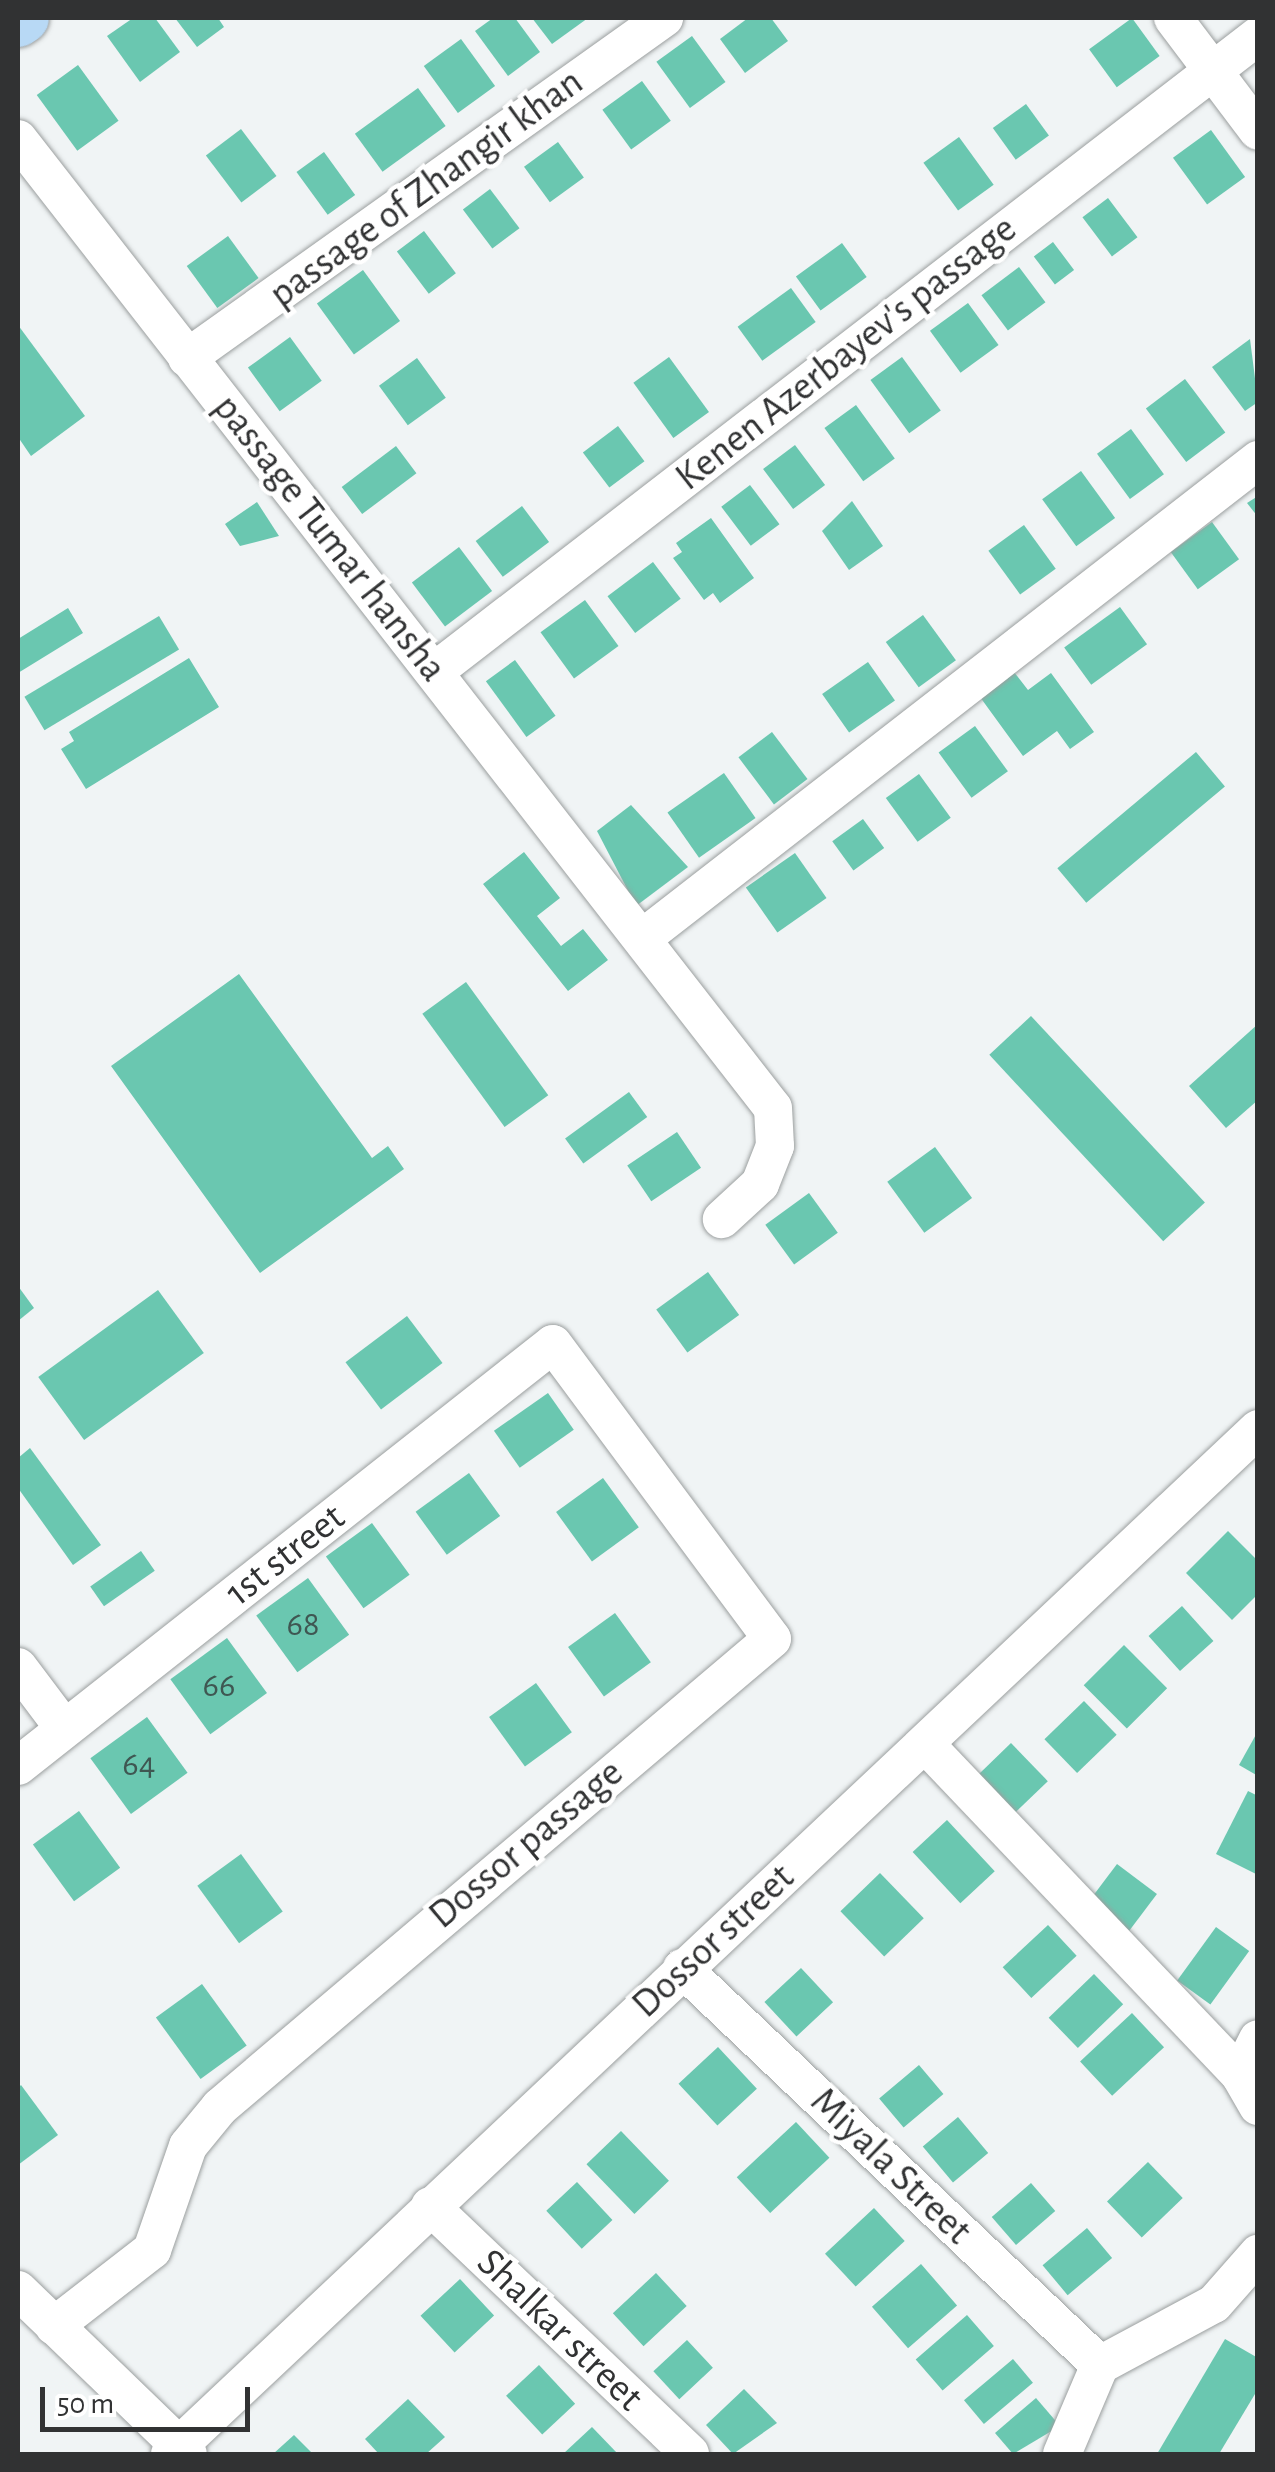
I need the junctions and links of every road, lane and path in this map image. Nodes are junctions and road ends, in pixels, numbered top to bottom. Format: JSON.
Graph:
{"nodes":[{"id":1,"x":24,"y":18,"type":"edge"},
{"id":2,"x":664,"y":18,"type":"edge"},
{"id":3,"x":1173,"y":18,"type":"edge"},
{"id":4,"x":18,"y":22,"type":"edge"},
{"id":5,"x":1258,"y":36,"type":"edge"},
{"id":6,"x":1212,"y":71,"type":"junction"},
{"id":7,"x":1258,"y":131,"type":"edge"},
{"id":8,"x":18,"y":139,"type":"edge"},
{"id":9,"x":188,"y":358,"type":"junction"},
{"id":10,"x":1258,"y":460,"type":"edge"},
{"id":11,"x":436,"y":671,"type":"junction"},
{"id":12,"x":644,"y":937,"type":"junction"},
{"id":13,"x":722,"y":1219,"type":"dead end"},
{"id":14,"x":553,"y":1344,"type":"joint"},
{"id":15,"x":1258,"y":1428,"type":"edge"},
{"id":16,"x":18,"y":1667,"type":"edge"},
{"id":17,"x":64,"y":1728,"type":"junction"},
{"id":18,"x":927,"y":1746,"type":"junction"},
{"id":19,"x":18,"y":1766,"type":"edge"},
{"id":20,"x":682,"y":1968,"type":"junction"},
{"id":21,"x":1258,"y":2039,"type":"edge"},
{"id":22,"x":1249,"y":2091,"type":"edge"},
{"id":23,"x":430,"y":2206,"type":"junction"},
{"id":24,"x":1258,"y":2254,"type":"edge"},
{"id":25,"x":20,"y":2299,"type":"edge"},
{"id":26,"x":54,"y":2326,"type":"junction"},
{"id":27,"x":1100,"y":2365,"type":"junction"},
{"id":28,"x":179,"y":2452,"type":"edge"},
{"id":29,"x":690,"y":2454,"type":"edge"},
{"id":30,"x":1062,"y":2454,"type":"edge"}],
"edges":[{"from":1,"to":4,"type":"main road"},
{"from":2,"to":9,"type":"street","name":"passage of Zhangir khan"},
{"from":3,"to":6,"type":"street"},
{"from":5,"to":6,"type":"street","name":"Kenen Azerbayev's passage"},
{"from":6,"to":7,"type":"street"},
{"from":6,"to":11,"type":"street","name":"Kenen Azerbayev's passage"},
{"from":8,"to":9,"type":"street","name":"passage Tumar hansha"},
{"from":9,"to":11,"type":"street","name":"passage Tumar hansha"},
{"from":10,"to":12,"type":"street"},
{"from":11,"to":12,"type":"street","name":"passage Tumar hansha"},
{"from":12,"to":13,"type":"street","name":"passage Tumar hansha"},
{"from":14,"to":17,"type":"street","name":"1st street"},
{"from":14,"to":26,"type":"street","name":"Dossor passage"},
{"from":15,"to":18,"type":"street","name":"Dossor street"},
{"from":16,"to":17,"type":"street"},
{"from":17,"to":19,"type":"street","name":"1st street"},
{"from":18,"to":20,"type":"street","name":"Dossor street"},
{"from":18,"to":22,"type":"street"},
{"from":20,"to":23,"type":"street","name":"Dossor street"},
{"from":20,"to":27,"type":"street","name":"Miyala Street"},
{"from":21,"to":22,"type":"street"},
{"from":23,"to":28,"type":"street","name":"Dossor street"},
{"from":23,"to":29,"type":"street","name":"Shalkar street"},
{"from":24,"to":27,"type":"street"},
{"from":25,"to":26,"type":"street"},
{"from":26,"to":28,"type":"street"},
{"from":27,"to":30,"type":"street"}]}
